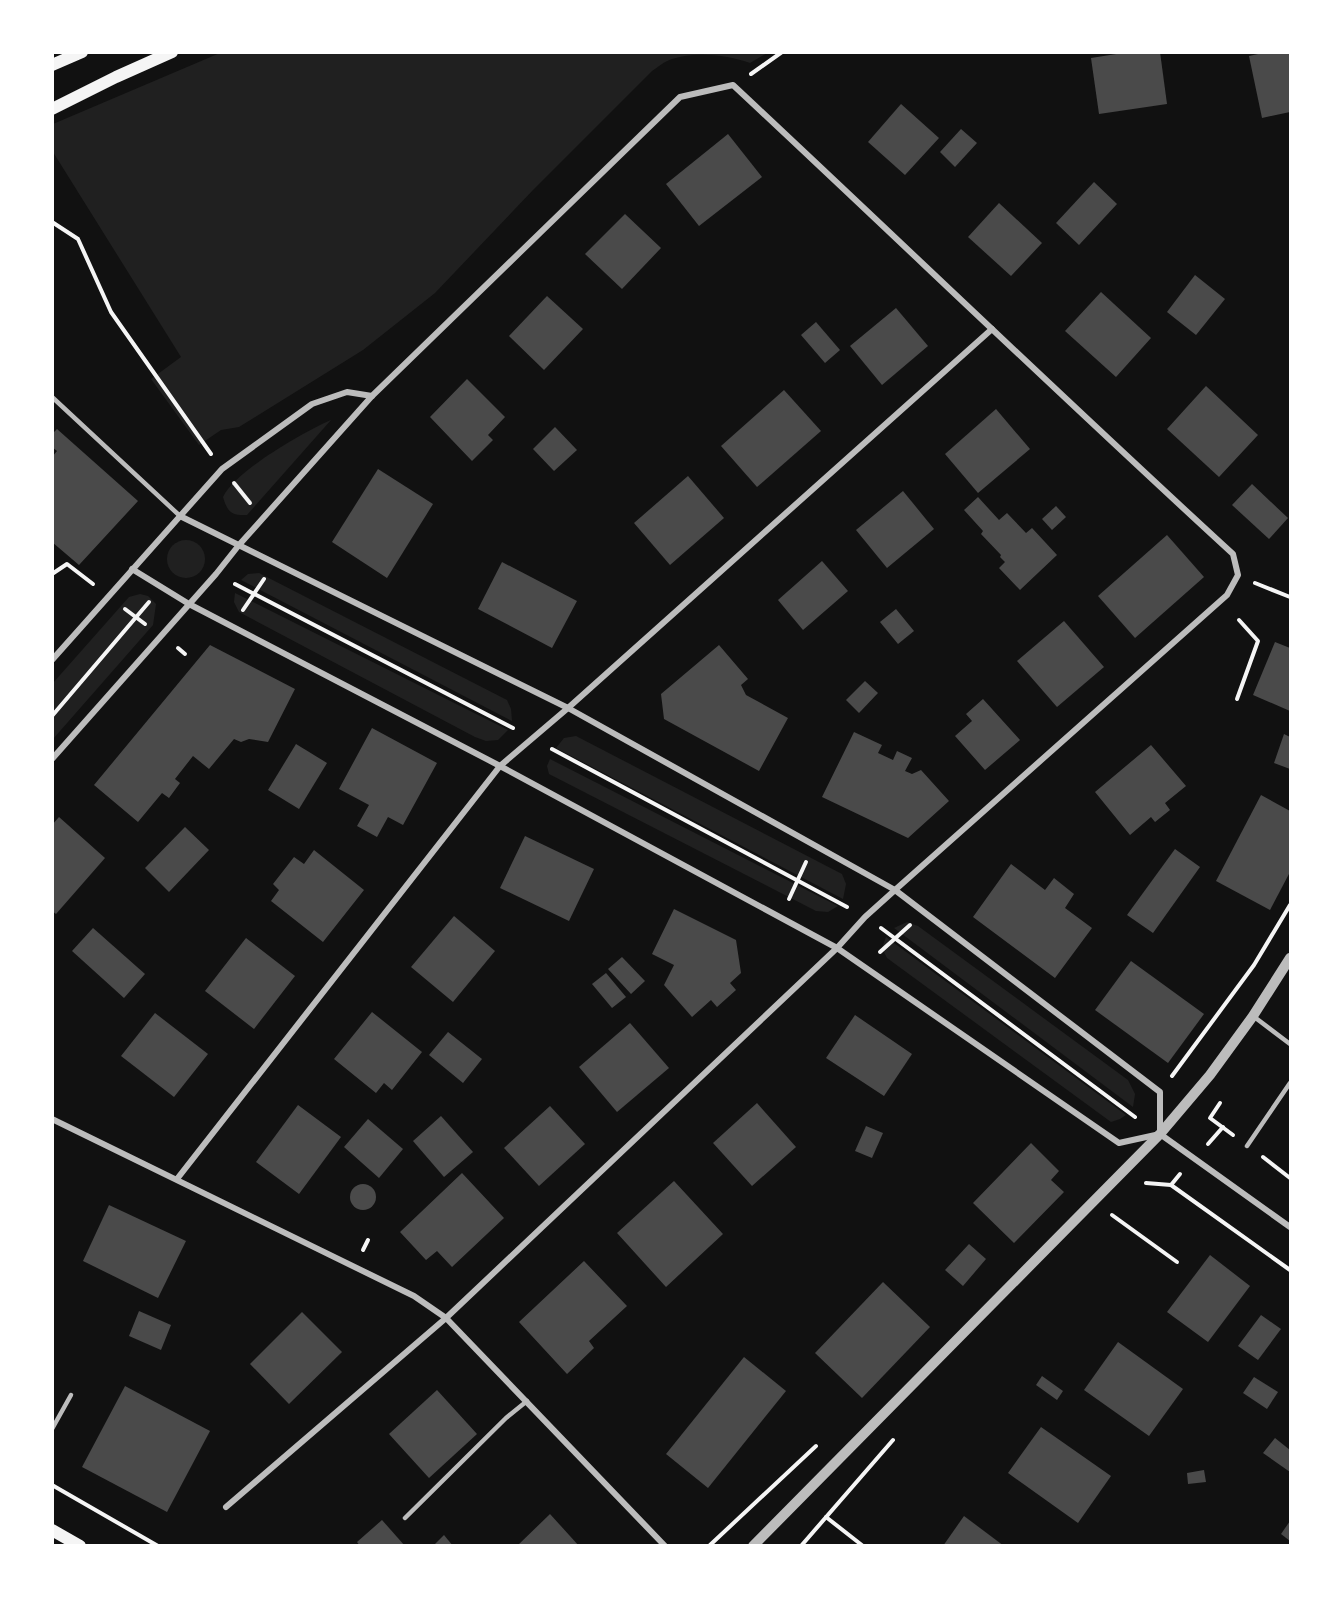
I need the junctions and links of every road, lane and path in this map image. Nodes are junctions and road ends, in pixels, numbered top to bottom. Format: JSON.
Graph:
{"nodes":[{"id":1,"x":81,"y":52,"type":"edge"},
{"id":2,"x":172,"y":52,"type":"edge"},
{"id":3,"x":782,"y":52,"type":"edge"},
{"id":4,"x":52,"y":65,"type":"edge"},
{"id":5,"x":733,"y":85,"type":"junction"},
{"id":6,"x":52,"y":109,"type":"edge"},
{"id":7,"x":52,"y":222,"type":"edge"},
{"id":8,"x":992,"y":329,"type":"junction"},
{"id":9,"x":372,"y":396,"type":"junction"},
{"id":10,"x":52,"y":397,"type":"edge"},
{"id":11,"x":222,"y":469,"type":"junction"},
{"id":12,"x":180,"y":516,"type":"junction"},
{"id":13,"x":239,"y":545,"type":"junction"},
{"id":14,"x":275,"y":562,"type":"junction"},
{"id":15,"x":132,"y":569,"type":"junction"},
{"id":16,"x":52,"y":574,"type":"edge"},
{"id":17,"x":239,"y":586,"type":"dead end"},
{"id":18,"x":1265,"y":588,"type":"dead end"},
{"id":19,"x":254,"y":594,"type":"junction"},
{"id":20,"x":109,"y":596,"type":"junction"},
{"id":21,"x":1290,"y":597,"type":"edge"},
{"id":22,"x":148,"y":602,"type":"dead end"},
{"id":23,"x":189,"y":604,"type":"junction"},
{"id":24,"x":136,"y":617,"type":"junction"},
{"id":25,"x":1239,"y":620,"type":"dead end"},
{"id":26,"x":232,"y":626,"type":"junction"},
{"id":27,"x":161,"y":636,"type":"junction"},
{"id":28,"x":185,"y":654,"type":"dead end"},
{"id":29,"x":52,"y":660,"type":"edge"},
{"id":30,"x":1237,"y":699,"type":"dead end"},
{"id":31,"x":568,"y":708,"type":"junction"},
{"id":32,"x":52,"y":716,"type":"edge"},
{"id":33,"x":533,"y":738,"type":"junction"},
{"id":34,"x":52,"y":759,"type":"edge"},
{"id":35,"x":500,"y":766,"type":"junction"},
{"id":36,"x":813,"y":845,"type":"junction"},
{"id":37,"x":797,"y":880,"type":"junction"},
{"id":38,"x":895,"y":890,"type":"junction"},
{"id":39,"x":1290,"y":905,"type":"edge"},
{"id":40,"x":924,"y":912,"type":"junction"},
{"id":41,"x":780,"y":917,"type":"junction"},
{"id":42,"x":866,"y":917,"type":"junction"},
{"id":43,"x":894,"y":939,"type":"junction"},
{"id":44,"x":837,"y":948,"type":"junction"},
{"id":45,"x":1290,"y":958,"type":"edge"},
{"id":46,"x":864,"y":966,"type":"junction"},
{"id":47,"x":1253,"y":1016,"type":"junction"},
{"id":48,"x":1290,"y":1044,"type":"edge"},
{"id":49,"x":1290,"y":1083,"type":"edge"},
{"id":50,"x":1160,"y":1092,"type":"junction"},
{"id":51,"x":1225,"y":1095,"type":"dead end"},
{"id":52,"x":52,"y":1119,"type":"edge"},
{"id":53,"x":1160,"y":1134,"type":"junction"},
{"id":54,"x":1119,"y":1143,"type":"junction"},
{"id":55,"x":1247,"y":1146,"type":"junction"},
{"id":56,"x":1290,"y":1178,"type":"edge"},
{"id":57,"x":177,"y":1179,"type":"junction"},
{"id":58,"x":1140,"y":1188,"type":"dead end"},
{"id":59,"x":1119,"y":1208,"type":"dead end"},
{"id":60,"x":1112,"y":1214,"type":"junction"},
{"id":61,"x":1104,"y":1222,"type":"dead end"},
{"id":62,"x":1290,"y":1227,"type":"edge"},
{"id":63,"x":1177,"y":1262,"type":"dead end"},
{"id":64,"x":1290,"y":1270,"type":"edge"},
{"id":65,"x":446,"y":1318,"type":"junction"},
{"id":66,"x":71,"y":1395,"type":"dead end"},
{"id":67,"x":527,"y":1401,"type":"junction"},
{"id":68,"x":52,"y":1429,"type":"edge"},
{"id":69,"x":899,"y":1434,"type":"dead end"},
{"id":70,"x":52,"y":1485,"type":"edge"},
{"id":71,"x":226,"y":1507,"type":"dead end"},
{"id":72,"x":826,"y":1517,"type":"junction"},
{"id":73,"x":405,"y":1518,"type":"dead end"},
{"id":74,"x":52,"y":1530,"type":"edge"},
{"id":75,"x":80,"y":1545,"type":"edge"},
{"id":76,"x":158,"y":1545,"type":"edge"},
{"id":77,"x":665,"y":1545,"type":"edge"},
{"id":78,"x":753,"y":1545,"type":"edge"},
{"id":79,"x":801,"y":1545,"type":"edge"},
{"id":80,"x":863,"y":1545,"type":"edge"}],
"edges":[{"from":1,"to":4,"type":"main road"},
{"from":2,"to":6,"type":"main road"},
{"from":3,"to":5,"type":"path"},
{"from":5,"to":8,"type":"street"},
{"from":5,"to":9,"type":"street"},
{"from":7,"to":11,"type":"path"},
{"from":8,"to":31,"type":"street"},
{"from":8,"to":38,"type":"street"},
{"from":9,"to":11,"type":"street"},
{"from":9,"to":13,"type":"street"},
{"from":10,"to":12,"type":"lane"},
{"from":11,"to":12,"type":"street"},
{"from":12,"to":13,"type":"street"},
{"from":12,"to":15,"type":"street"},
{"from":13,"to":14,"type":"street"},
{"from":13,"to":23,"type":"street"},
{"from":14,"to":19,"type":"path"},
{"from":14,"to":31,"type":"street"},
{"from":15,"to":20,"type":"street"},
{"from":15,"to":23,"type":"street"},
{"from":16,"to":20,"type":"path"},
{"from":17,"to":19,"type":"path"},
{"from":18,"to":21,"type":"path"},
{"from":19,"to":26,"type":"path"},
{"from":19,"to":33,"type":"path"},
{"from":20,"to":24,"type":"path"},
{"from":20,"to":29,"type":"street"},
{"from":22,"to":24,"type":"path"},
{"from":23,"to":26,"type":"street"},
{"from":23,"to":27,"type":"street"},
{"from":24,"to":27,"type":"path"},
{"from":24,"to":32,"type":"path"},
{"from":25,"to":30,"type":"path"},
{"from":26,"to":35,"type":"street"},
{"from":27,"to":28,"type":"path"},
{"from":27,"to":34,"type":"street"},
{"from":31,"to":33,"type":"street"},
{"from":31,"to":36,"type":"street"},
{"from":33,"to":35,"type":"street"},
{"from":33,"to":37,"type":"path"},
{"from":35,"to":41,"type":"street"},
{"from":35,"to":57,"type":"street"},
{"from":36,"to":37,"type":"path"},
{"from":36,"to":38,"type":"street"},
{"from":37,"to":41,"type":"path"},
{"from":37,"to":42,"type":"path"},
{"from":38,"to":40,"type":"street"},
{"from":38,"to":42,"type":"street"},
{"from":39,"to":50,"type":"path"},
{"from":40,"to":43,"type":"path"},
{"from":40,"to":50,"type":"street"},
{"from":41,"to":44,"type":"street"},
{"from":42,"to":43,"type":"path"},
{"from":42,"to":44,"type":"street"},
{"from":43,"to":46,"type":"path"},
{"from":43,"to":54,"type":"path"},
{"from":44,"to":46,"type":"street"},
{"from":44,"to":65,"type":"street"},
{"from":45,"to":47,"type":"street"},
{"from":46,"to":54,"type":"street"},
{"from":47,"to":48,"type":"lane"},
{"from":47,"to":53,"type":"street"},
{"from":49,"to":55,"type":"lane"},
{"from":50,"to":53,"type":"street"},
{"from":51,"to":55,"type":"path"},
{"from":52,"to":57,"type":"street"},
{"from":53,"to":54,"type":"street"},
{"from":53,"to":62,"type":"street"},
{"from":53,"to":78,"type":"street"},
{"from":55,"to":56,"type":"path"},
{"from":57,"to":65,"type":"street"},
{"from":58,"to":64,"type":"path"},
{"from":59,"to":60,"type":"path"},
{"from":60,"to":61,"type":"path"},
{"from":60,"to":63,"type":"path"},
{"from":65,"to":67,"type":"street"},
{"from":65,"to":71,"type":"street"},
{"from":66,"to":68,"type":"lane"},
{"from":67,"to":73,"type":"lane"},
{"from":67,"to":77,"type":"street"},
{"from":69,"to":72,"type":"path"},
{"from":70,"to":76,"type":"path"},
{"from":72,"to":79,"type":"path"},
{"from":72,"to":80,"type":"path"},
{"from":74,"to":75,"type":"main road"}]}
